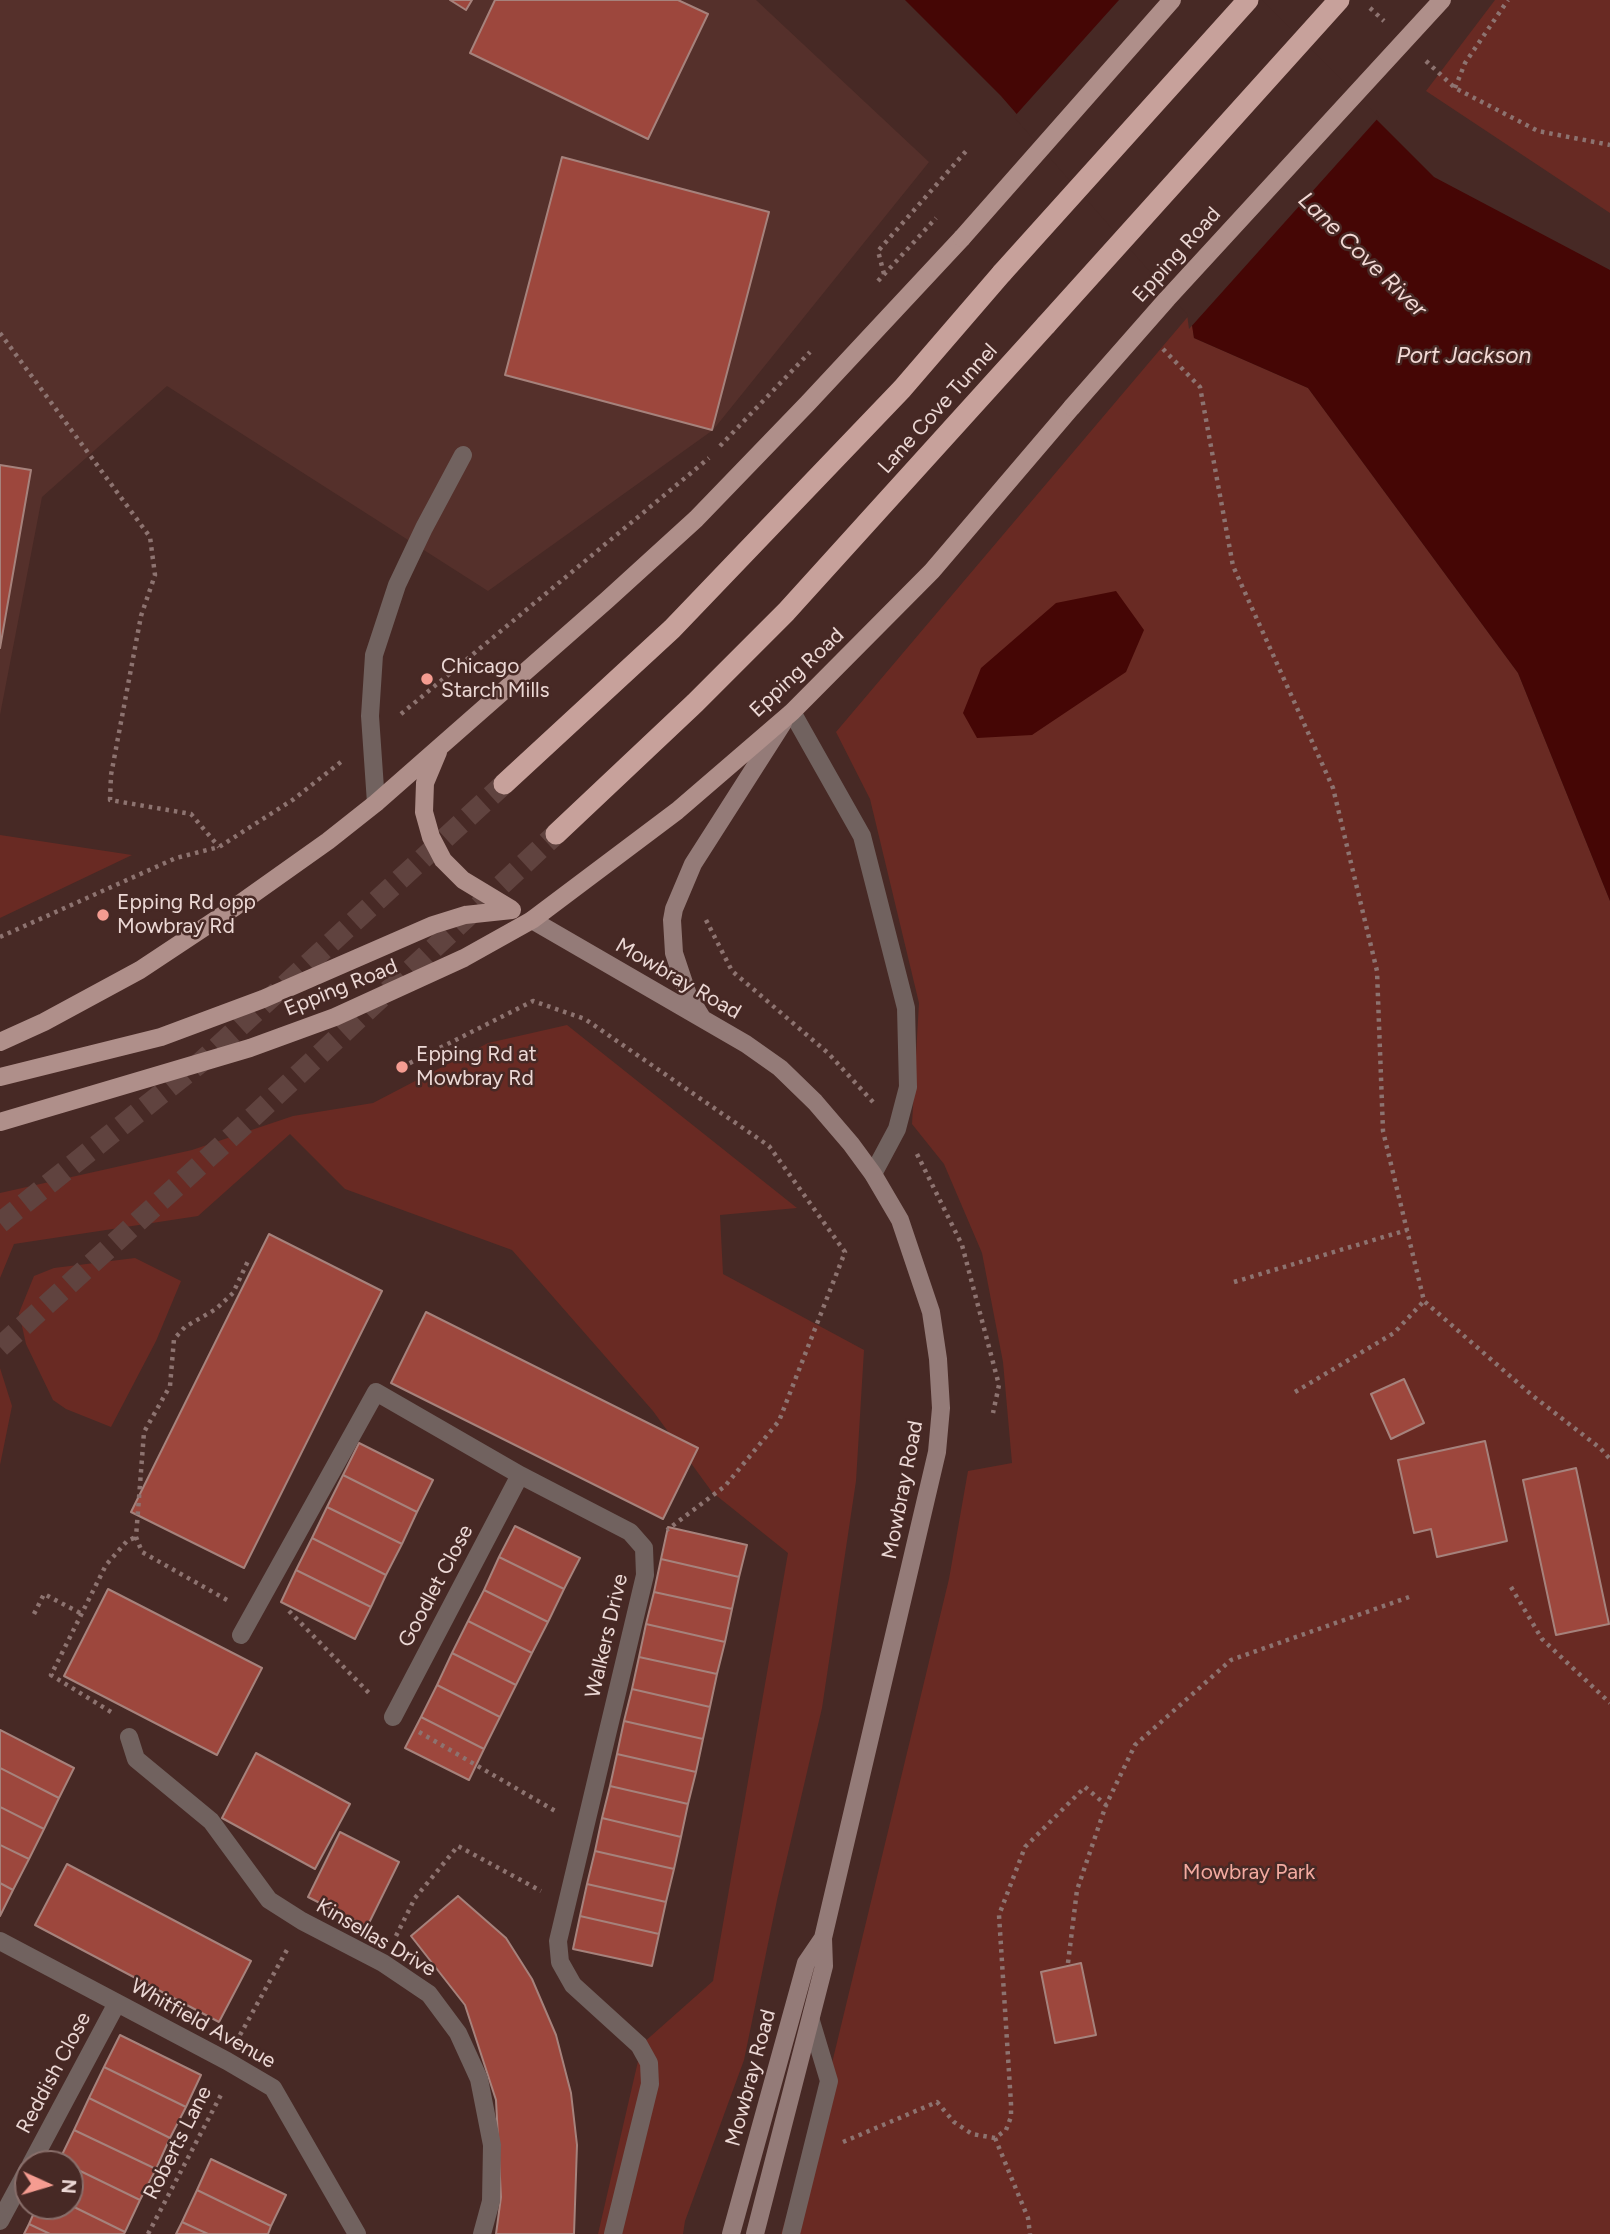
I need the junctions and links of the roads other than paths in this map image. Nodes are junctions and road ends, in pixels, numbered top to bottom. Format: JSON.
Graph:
{"nodes":[{"id":1,"x":1172,"y":0,"type":"edge"},
{"id":2,"x":1248,"y":0,"type":"edge"},
{"id":3,"x":1339,"y":0,"type":"edge"},
{"id":4,"x":1442,"y":0,"type":"edge"},
{"id":5,"x":463,"y":454,"type":"dead end"},
{"id":6,"x":789,"y":714,"type":"junction"},
{"id":7,"x":446,"y":741,"type":"junction"},
{"id":8,"x":504,"y":784,"type":"tunnel mouth"},
{"id":9,"x":376,"y":803,"type":"junction"},
{"id":10,"x":556,"y":834,"type":"tunnel mouth"},
{"id":11,"x":512,"y":909,"type":"junction"},
{"id":12,"x":532,"y":920,"type":"junction"},
{"id":13,"x":703,"y":1021,"type":"junction"},
{"id":14,"x":0,"y":1042,"type":"edge"},
{"id":15,"x":0,"y":1077,"type":"edge"},
{"id":16,"x":0,"y":1122,"type":"edge"},
{"id":17,"x":873,"y":1174,"type":"junction"},
{"id":18,"x":520,"y":1475,"type":"junction"},
{"id":19,"x":240,"y":1635,"type":"dead end"},
{"id":20,"x":393,"y":1717,"type":"dead end"},
{"id":21,"x":129,"y":1737,"type":"dead end"},
{"id":22,"x":823,"y":1938,"type":"junction"},
{"id":23,"x":0,"y":1941,"type":"edge"},
{"id":24,"x":117,"y":2003,"type":"junction"},
{"id":25,"x":811,"y":2021,"type":"junction"},
{"id":26,"x":38,"y":2150,"type":"edge"},
{"id":27,"x":14,"y":2195,"type":"edge"},
{"id":28,"x":0,"y":2221,"type":"edge"},
{"id":29,"x":349,"y":2232,"type":"edge"},
{"id":30,"x":482,"y":2234,"type":"edge"},
{"id":31,"x":613,"y":2234,"type":"edge"},
{"id":32,"x":731,"y":2234,"type":"edge"},
{"id":33,"x":755,"y":2234,"type":"edge"},
{"id":34,"x":791,"y":2234,"type":"edge"}],
"edges":[{"from":1,"to":7,"type":"main road","bridge":true},
{"from":2,"to":8,"type":"highway","name":"Lane Cove Tunnel","bridge":true},
{"from":3,"to":10,"type":"highway","name":"Lane Cove Tunnel","bridge":true},
{"from":4,"to":6,"type":"main road","name":"Epping Road","bridge":true},
{"from":5,"to":9,"type":"street"},
{"from":6,"to":12,"type":"main road","name":"Epping Road"},
{"from":6,"to":13,"type":"main road"},
{"from":6,"to":17,"type":"street"},
{"from":7,"to":9,"type":"main road"},
{"from":7,"to":11,"type":"main road","name":"Mowbray Road"},
{"from":9,"to":14,"type":"main road"},
{"from":11,"to":12,"type":"main road","name":"Mowbray Road"},
{"from":11,"to":15,"type":"main road"},
{"from":12,"to":13,"type":"main road","name":"Mowbray Road"},
{"from":12,"to":16,"type":"main road","name":"Epping Road"},
{"from":13,"to":17,"type":"main road","name":"Mowbray Road"},
{"from":17,"to":22,"type":"main road","name":"Mowbray Road"},
{"from":18,"to":19,"type":"street","name":"Walkers Drive"},
{"from":18,"to":20,"type":"street","name":"Goodlet Close"},
{"from":18,"to":31,"type":"street","name":"Walkers Drive"},
{"from":21,"to":30,"type":"street","name":"Kinsellas Drive"},
{"from":22,"to":25,"type":"main road","name":"Mowbray Road"},
{"from":22,"to":32,"type":"main road","name":"Mowbray Road"},
{"from":23,"to":24,"type":"street","name":"Whitfield Avenue"},
{"from":24,"to":26,"type":"street","name":"Reddish Close"},
{"from":24,"to":29,"type":"street","name":"Whitfield Avenue"},
{"from":25,"to":33,"type":"main road","name":"Mowbray Road"},
{"from":25,"to":34,"type":"street"},
{"from":27,"to":28,"type":"street","name":"Reddish Close"}]}
